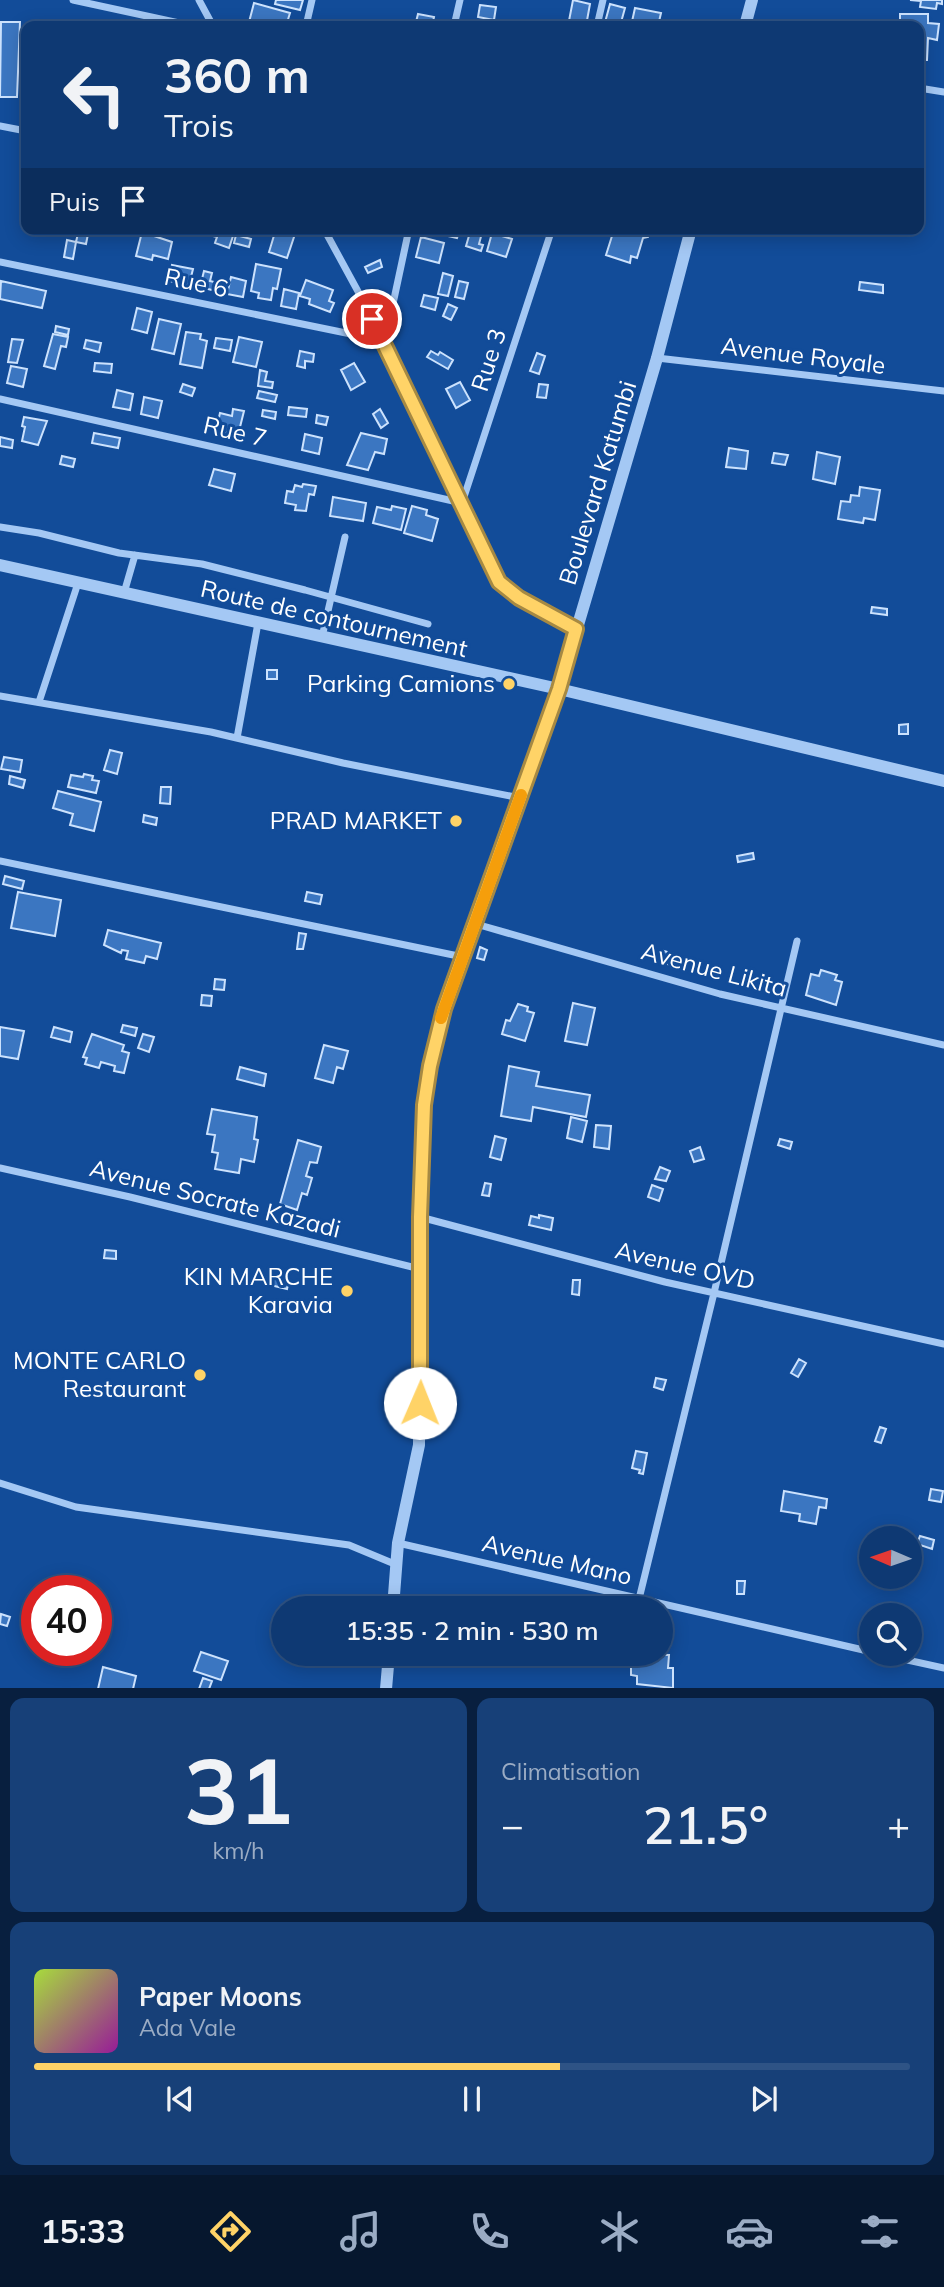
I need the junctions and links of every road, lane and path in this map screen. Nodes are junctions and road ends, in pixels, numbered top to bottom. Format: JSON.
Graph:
{"nodes":[{"id":1,"x":73,"y":0,"type":"edge"},
{"id":2,"x":199,"y":0,"type":"edge"},
{"id":3,"x":313,"y":0,"type":"edge"},
{"id":4,"x":460,"y":0,"type":"edge"},
{"id":5,"x":603,"y":0,"type":"edge"},
{"id":6,"x":752,"y":0,"type":"edge"},
{"id":7,"x":170,"y":21,"type":"edge"},
{"id":8,"x":210,"y":21,"type":"edge"},
{"id":9,"x":307,"y":21,"type":"edge"},
{"id":10,"x":455,"y":21,"type":"edge"},
{"id":11,"x":598,"y":21,"type":"edge"},
{"id":12,"x":746,"y":21,"type":"edge"},
{"id":13,"x":924,"y":89,"type":"edge"},
{"id":14,"x":944,"y":92,"type":"edge"},
{"id":15,"x":0,"y":126,"type":"edge"},
{"id":16,"x":21,"y":130,"type":"edge"},
{"id":17,"x":327,"y":235,"type":"edge"},
{"id":18,"x":408,"y":235,"type":"edge"},
{"id":19,"x":550,"y":235,"type":"edge"},
{"id":20,"x":689,"y":235,"type":"edge"},
{"id":21,"x":0,"y":262,"type":"edge"},
{"id":22,"x":384,"y":341,"type":"junction"},
{"id":23,"x":657,"y":358,"type":"junction"},
{"id":24,"x":944,"y":391,"type":"edge"},
{"id":25,"x":0,"y":399,"type":"edge"},
{"id":26,"x":462,"y":503,"type":"junction"},
{"id":27,"x":0,"y":527,"type":"edge"},
{"id":28,"x":345,"y":537,"type":"dead end"},
{"id":29,"x":135,"y":555,"type":"junction"},
{"id":30,"x":0,"y":565,"type":"edge"},
{"id":31,"x":78,"y":583,"type":"junction"},
{"id":32,"x":124,"y":593,"type":"junction"},
{"id":33,"x":333,"y":597,"type":"junction"},
{"id":34,"x":258,"y":624,"type":"junction"},
{"id":35,"x":428,"y":624,"type":"dead end"},
{"id":36,"x":576,"y":629,"type":"junction"},
{"id":37,"x":321,"y":638,"type":"junction"},
{"id":38,"x":559,"y":689,"type":"junction"},
{"id":39,"x":0,"y":696,"type":"edge"},
{"id":40,"x":39,"y":702,"type":"junction"},
{"id":41,"x":237,"y":738,"type":"junction"},
{"id":42,"x":944,"y":781,"type":"edge"},
{"id":43,"x":520,"y":798,"type":"junction"},
{"id":44,"x":0,"y":861,"type":"edge"},
{"id":45,"x":475,"y":924,"type":"junction"},
{"id":46,"x":797,"y":941,"type":"dead end"},
{"id":47,"x":463,"y":957,"type":"junction"},
{"id":48,"x":781,"y":1007,"type":"junction"},
{"id":49,"x":944,"y":1045,"type":"edge"},
{"id":50,"x":0,"y":1168,"type":"edge"},
{"id":51,"x":420,"y":1217,"type":"junction"},
{"id":52,"x":420,"y":1269,"type":"junction"},
{"id":53,"x":714,"y":1293,"type":"junction"},
{"id":54,"x":944,"y":1344,"type":"edge"},
{"id":55,"x":0,"y":1483,"type":"edge"},
{"id":56,"x":398,"y":1543,"type":"junction"},
{"id":57,"x":397,"y":1564,"type":"junction"},
{"id":58,"x":394,"y":1596,"type":"edge"},
{"id":59,"x":626,"y":1596,"type":"edge"},
{"id":60,"x":640,"y":1596,"type":"edge"},
{"id":61,"x":673,"y":1607,"type":"edge"},
{"id":62,"x":859,"y":1649,"type":"edge"},
{"id":63,"x":922,"y":1663,"type":"edge"},
{"id":64,"x":388,"y":1666,"type":"edge"},
{"id":65,"x":944,"y":1668,"type":"edge"},
{"id":66,"x":386,"y":1688,"type":"edge"}],
"edges":[{"from":1,"to":7,"type":"street"},
{"from":2,"to":8,"type":"street"},
{"from":3,"to":9,"type":"street"},
{"from":4,"to":10,"type":"street"},
{"from":5,"to":11,"type":"street"},
{"from":6,"to":12,"type":"street"},
{"from":13,"to":14,"type":"street"},
{"from":15,"to":16,"type":"street"},
{"from":17,"to":22,"type":"street"},
{"from":18,"to":22,"type":"street"},
{"from":19,"to":26,"type":"street","name":"Rue 3"},
{"from":20,"to":23,"type":"street","name":"Boulevard Katumbi"},
{"from":21,"to":22,"type":"street","name":"Rue 6"},
{"from":22,"to":26,"type":"street"},
{"from":23,"to":24,"type":"street","name":"Avenue Royale"},
{"from":23,"to":36,"type":"street","name":"Boulevard Katumbi"},
{"from":25,"to":26,"type":"street","name":"Rue 7"},
{"from":26,"to":36,"type":"street"},
{"from":27,"to":29,"type":"street"},
{"from":28,"to":33,"type":"street"},
{"from":29,"to":32,"type":"street"},
{"from":29,"to":33,"type":"street"},
{"from":30,"to":31,"type":"street","name":"Route de contournement"},
{"from":31,"to":32,"type":"street","name":"Route de contournement"},
{"from":31,"to":40,"type":"street"},
{"from":32,"to":34,"type":"street","name":"Route de contournement"},
{"from":33,"to":35,"type":"street"},
{"from":33,"to":37,"type":"street"},
{"from":34,"to":37,"type":"street","name":"Route de contournement"},
{"from":34,"to":41,"type":"street"},
{"from":36,"to":38,"type":"street","name":"Boulevard Katumbi"},
{"from":37,"to":38,"type":"street","name":"Route de contournement"},
{"from":38,"to":42,"type":"street","name":"Route de contournement"},
{"from":38,"to":43,"type":"street","name":"Boulevard Katumbi"},
{"from":39,"to":40,"type":"street"},
{"from":40,"to":41,"type":"street"},
{"from":41,"to":43,"type":"street"},
{"from":43,"to":45,"type":"street","name":"Boulevard Katumbi"},
{"from":44,"to":47,"type":"street"},
{"from":45,"to":47,"type":"street","name":"Boulevard Katumbi"},
{"from":45,"to":48,"type":"street","name":"Avenue Likita"},
{"from":46,"to":48,"type":"street"},
{"from":47,"to":51,"type":"street","name":"Boulevard Katumbi"},
{"from":48,"to":49,"type":"street","name":"Avenue Likita"},
{"from":48,"to":53,"type":"street"},
{"from":50,"to":52,"type":"street","name":"Avenue Socrate Kazadi"},
{"from":51,"to":52,"type":"street","name":"Boulevard Katumbi"},
{"from":51,"to":53,"type":"street","name":"Avenue OVD"},
{"from":52,"to":56,"type":"street","name":"Boulevard Katumbi"},
{"from":53,"to":54,"type":"street","name":"Avenue OVD"},
{"from":53,"to":60,"type":"street"},
{"from":55,"to":57,"type":"street"},
{"from":56,"to":57,"type":"street","name":"Boulevard Katumbi"},
{"from":56,"to":59,"type":"street","name":"Avenue Mano"},
{"from":57,"to":58,"type":"street","name":"Boulevard Katumbi"},
{"from":61,"to":62,"type":"street","name":"Avenue Mano"},
{"from":63,"to":65,"type":"street"},
{"from":64,"to":66,"type":"street"}]}
